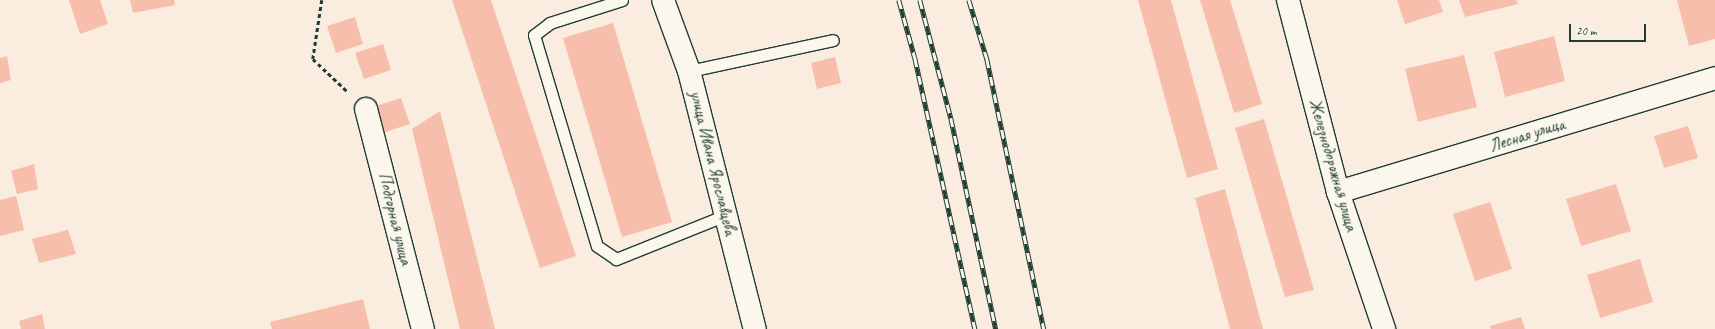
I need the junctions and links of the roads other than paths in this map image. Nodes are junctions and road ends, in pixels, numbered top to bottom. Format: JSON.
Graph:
{"nodes":[{"id":1,"x":622,"y":0,"type":"edge"},
{"id":2,"x":663,"y":0,"type":"edge"},
{"id":3,"x":1288,"y":0,"type":"edge"},
{"id":4,"x":833,"y":40,"type":"dead end"},
{"id":5,"x":689,"y":71,"type":"junction"},
{"id":6,"x":1715,"y":78,"type":"edge"},
{"id":7,"x":366,"y":109,"type":"road end"},
{"id":8,"x":1338,"y":192,"type":"junction"},
{"id":9,"x":726,"y":215,"type":"junction"},
{"id":10,"x":423,"y":329,"type":"edge"},
{"id":11,"x":755,"y":329,"type":"edge"},
{"id":12,"x":1384,"y":329,"type":"edge"}],
"edges":[{"from":1,"to":9,"type":"lane"},
{"from":2,"to":5,"type":"street","name":"улица Ивана Ярославцева"},
{"from":3,"to":8,"type":"street","name":"Железнодорожная улица"},
{"from":4,"to":5,"type":"lane"},
{"from":5,"to":9,"type":"street","name":"улица Ивана Ярославцева"},
{"from":6,"to":8,"type":"street","name":"Лесная улица"},
{"from":7,"to":10,"type":"street","name":"Подгорная улица"},
{"from":8,"to":12,"type":"street","name":"Железнодорожная улица"},
{"from":9,"to":11,"type":"street","name":"улица Ивана Ярославцева"}]}
